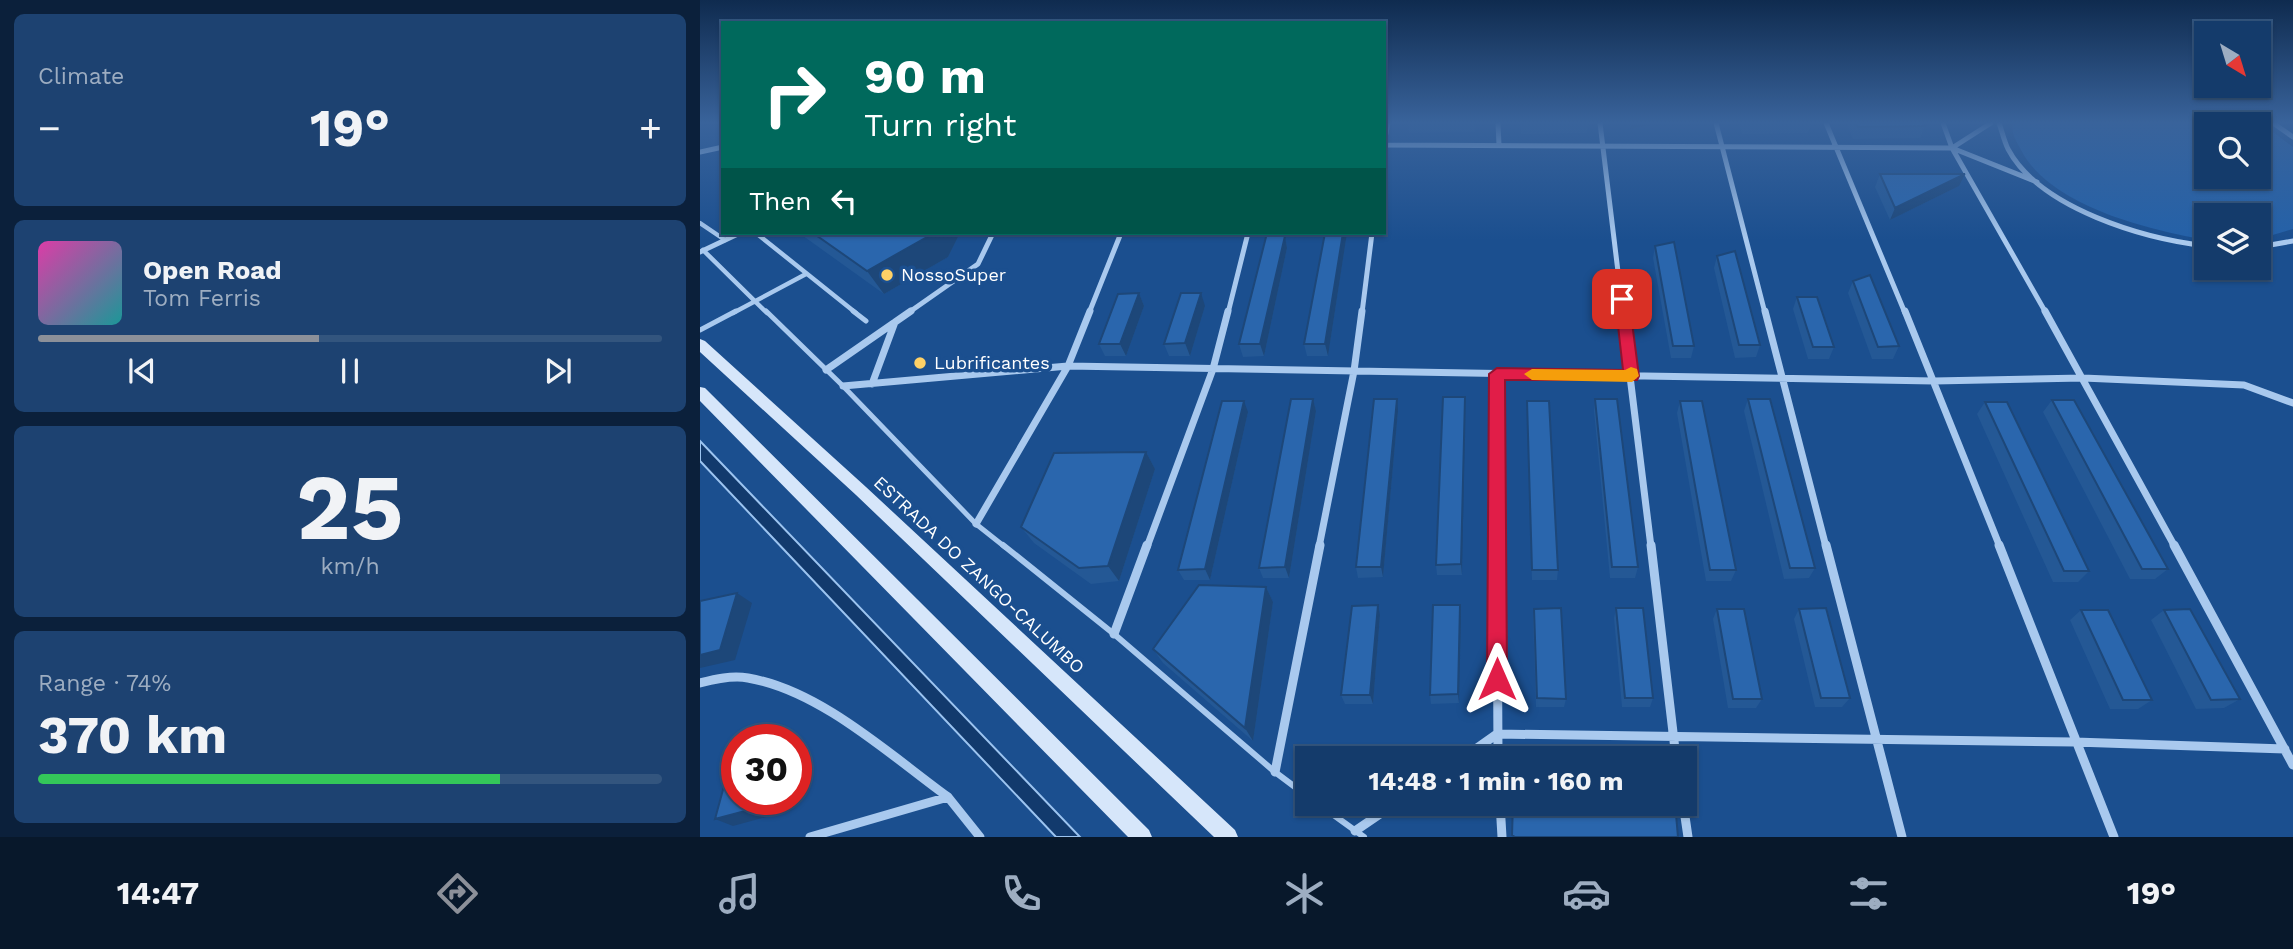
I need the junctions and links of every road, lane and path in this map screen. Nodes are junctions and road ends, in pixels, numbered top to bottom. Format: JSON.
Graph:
{"nodes":[{"id":1,"x":1605,"y":162,"type":"edge"},
{"id":2,"x":1727,"y":162,"type":"edge"},
{"id":3,"x":1843,"y":162,"type":"edge"},
{"id":4,"x":1960,"y":162,"type":"edge"},
{"id":5,"x":1987,"y":162,"type":"edge"},
{"id":6,"x":2016,"y":162,"type":"edge"},
{"id":7,"x":2037,"y":182,"type":"junction"},
{"id":8,"x":700,"y":223,"type":"edge"},
{"id":9,"x":736,"y":235,"type":"edge"},
{"id":10,"x":758,"y":235,"type":"edge"},
{"id":11,"x":992,"y":235,"type":"edge"},
{"id":12,"x":1120,"y":235,"type":"edge"},
{"id":13,"x":1247,"y":235,"type":"edge"},
{"id":14,"x":1372,"y":235,"type":"edge"},
{"id":15,"x":725,"y":240,"type":"junction"},
{"id":16,"x":2293,"y":241,"type":"edge"},
{"id":17,"x":2194,"y":244,"type":"edge"},
{"id":18,"x":2271,"y":245,"type":"edge"},
{"id":19,"x":702,"y":251,"type":"edge"},
{"id":20,"x":806,"y":274,"type":"junction"},
{"id":21,"x":755,"y":300,"type":"junction"},
{"id":22,"x":866,"y":321,"type":"dead end"},
{"id":23,"x":895,"y":322,"type":"junction"},
{"id":24,"x":700,"y":330,"type":"edge"},
{"id":25,"x":700,"y":344,"type":"edge"},
{"id":26,"x":1068,"y":366,"type":"junction"},
{"id":27,"x":1213,"y":369,"type":"junction"},
{"id":28,"x":826,"y":370,"type":"junction"},
{"id":29,"x":1354,"y":371,"type":"junction"},
{"id":30,"x":1497,"y":374,"type":"junction"},
{"id":31,"x":1632,"y":376,"type":"junction"},
{"id":32,"x":2083,"y":378,"type":"junction"},
{"id":33,"x":1783,"y":379,"type":"junction"},
{"id":34,"x":1934,"y":381,"type":"junction"},
{"id":35,"x":872,"y":384,"type":"junction"},
{"id":36,"x":843,"y":386,"type":"junction"},
{"id":37,"x":700,"y":393,"type":"edge"},
{"id":38,"x":2293,"y":403,"type":"edge"},
{"id":39,"x":976,"y":524,"type":"junction"},
{"id":40,"x":1114,"y":634,"type":"junction"},
{"id":41,"x":700,"y":683,"type":"edge"},
{"id":42,"x":1497,"y":734,"type":"junction"},
{"id":43,"x":1674,"y":737,"type":"junction"},
{"id":44,"x":1877,"y":739,"type":"junction"},
{"id":45,"x":2075,"y":742,"type":"junction"},
{"id":46,"x":1480,"y":746,"type":"edge"},
{"id":47,"x":1498,"y":746,"type":"edge"},
{"id":48,"x":1675,"y":746,"type":"edge"},
{"id":49,"x":2285,"y":749,"type":"junction"},
{"id":50,"x":2293,"y":765,"type":"edge"},
{"id":51,"x":1275,"y":772,"type":"junction"},
{"id":52,"x":1295,"y":787,"type":"edge"},
{"id":53,"x":948,"y":797,"type":"junction"},
{"id":54,"x":1335,"y":816,"type":"edge"},
{"id":55,"x":1380,"y":816,"type":"edge"},
{"id":56,"x":1501,"y":816,"type":"edge"},
{"id":57,"x":1685,"y":816,"type":"edge"},
{"id":58,"x":1359,"y":834,"type":"edge"},
{"id":59,"x":810,"y":837,"type":"edge"},
{"id":60,"x":980,"y":837,"type":"edge"},
{"id":61,"x":1142,"y":837,"type":"edge"},
{"id":62,"x":1228,"y":837,"type":"edge"},
{"id":63,"x":1502,"y":837,"type":"edge"},
{"id":64,"x":1688,"y":837,"type":"edge"},
{"id":65,"x":1902,"y":837,"type":"edge"},
{"id":66,"x":2114,"y":837,"type":"edge"}],
"edges":[{"from":1,"to":31,"type":"street"},
{"from":2,"to":33,"type":"street"},
{"from":3,"to":34,"type":"street"},
{"from":4,"to":32,"type":"street"},
{"from":5,"to":7,"type":"street"},
{"from":6,"to":7,"type":"street"},
{"from":7,"to":17,"type":"street"},
{"from":8,"to":15,"type":"lane"},
{"from":9,"to":15,"type":"street"},
{"from":10,"to":20,"type":"lane"},
{"from":11,"to":23,"type":"street"},
{"from":12,"to":26,"type":"street"},
{"from":13,"to":27,"type":"street"},
{"from":14,"to":29,"type":"street"},
{"from":15,"to":19,"type":"street"},
{"from":16,"to":18,"type":"street"},
{"from":19,"to":21,"type":"lane"},
{"from":20,"to":21,"type":"lane"},
{"from":20,"to":22,"type":"lane"},
{"from":21,"to":24,"type":"lane"},
{"from":21,"to":28,"type":"lane"},
{"from":23,"to":28,"type":"street"},
{"from":23,"to":35,"type":"street"},
{"from":25,"to":62,"type":"main road","name":"ESTRADA DO ZANGO-CALUMBO"},
{"from":26,"to":27,"type":"street"},
{"from":26,"to":35,"type":"street"},
{"from":26,"to":39,"type":"street"},
{"from":27,"to":29,"type":"street"},
{"from":27,"to":40,"type":"street"},
{"from":28,"to":36,"type":"lane"},
{"from":29,"to":30,"type":"street"},
{"from":29,"to":51,"type":"street"},
{"from":30,"to":31,"type":"street"},
{"from":30,"to":42,"type":"street"},
{"from":31,"to":33,"type":"street"},
{"from":31,"to":43,"type":"street"},
{"from":32,"to":34,"type":"street"},
{"from":32,"to":38,"type":"street"},
{"from":32,"to":49,"type":"street"},
{"from":33,"to":34,"type":"street"},
{"from":33,"to":44,"type":"street"},
{"from":34,"to":45,"type":"street"},
{"from":35,"to":36,"type":"street"},
{"from":36,"to":39,"type":"lane"},
{"from":37,"to":61,"type":"main road"},
{"from":39,"to":40,"type":"lane"},
{"from":40,"to":51,"type":"lane"},
{"from":41,"to":53,"type":"street"},
{"from":42,"to":43,"type":"street"},
{"from":42,"to":46,"type":"street"},
{"from":42,"to":47,"type":"street"},
{"from":43,"to":44,"type":"street"},
{"from":43,"to":48,"type":"street"},
{"from":44,"to":45,"type":"street"},
{"from":44,"to":65,"type":"street"},
{"from":45,"to":49,"type":"street"},
{"from":45,"to":66,"type":"street"},
{"from":49,"to":50,"type":"street"},
{"from":51,"to":52,"type":"lane"},
{"from":53,"to":59,"type":"street"},
{"from":53,"to":60,"type":"street"},
{"from":54,"to":58,"type":"lane"},
{"from":55,"to":58,"type":"street"},
{"from":56,"to":63,"type":"street"},
{"from":57,"to":64,"type":"street"}]}
